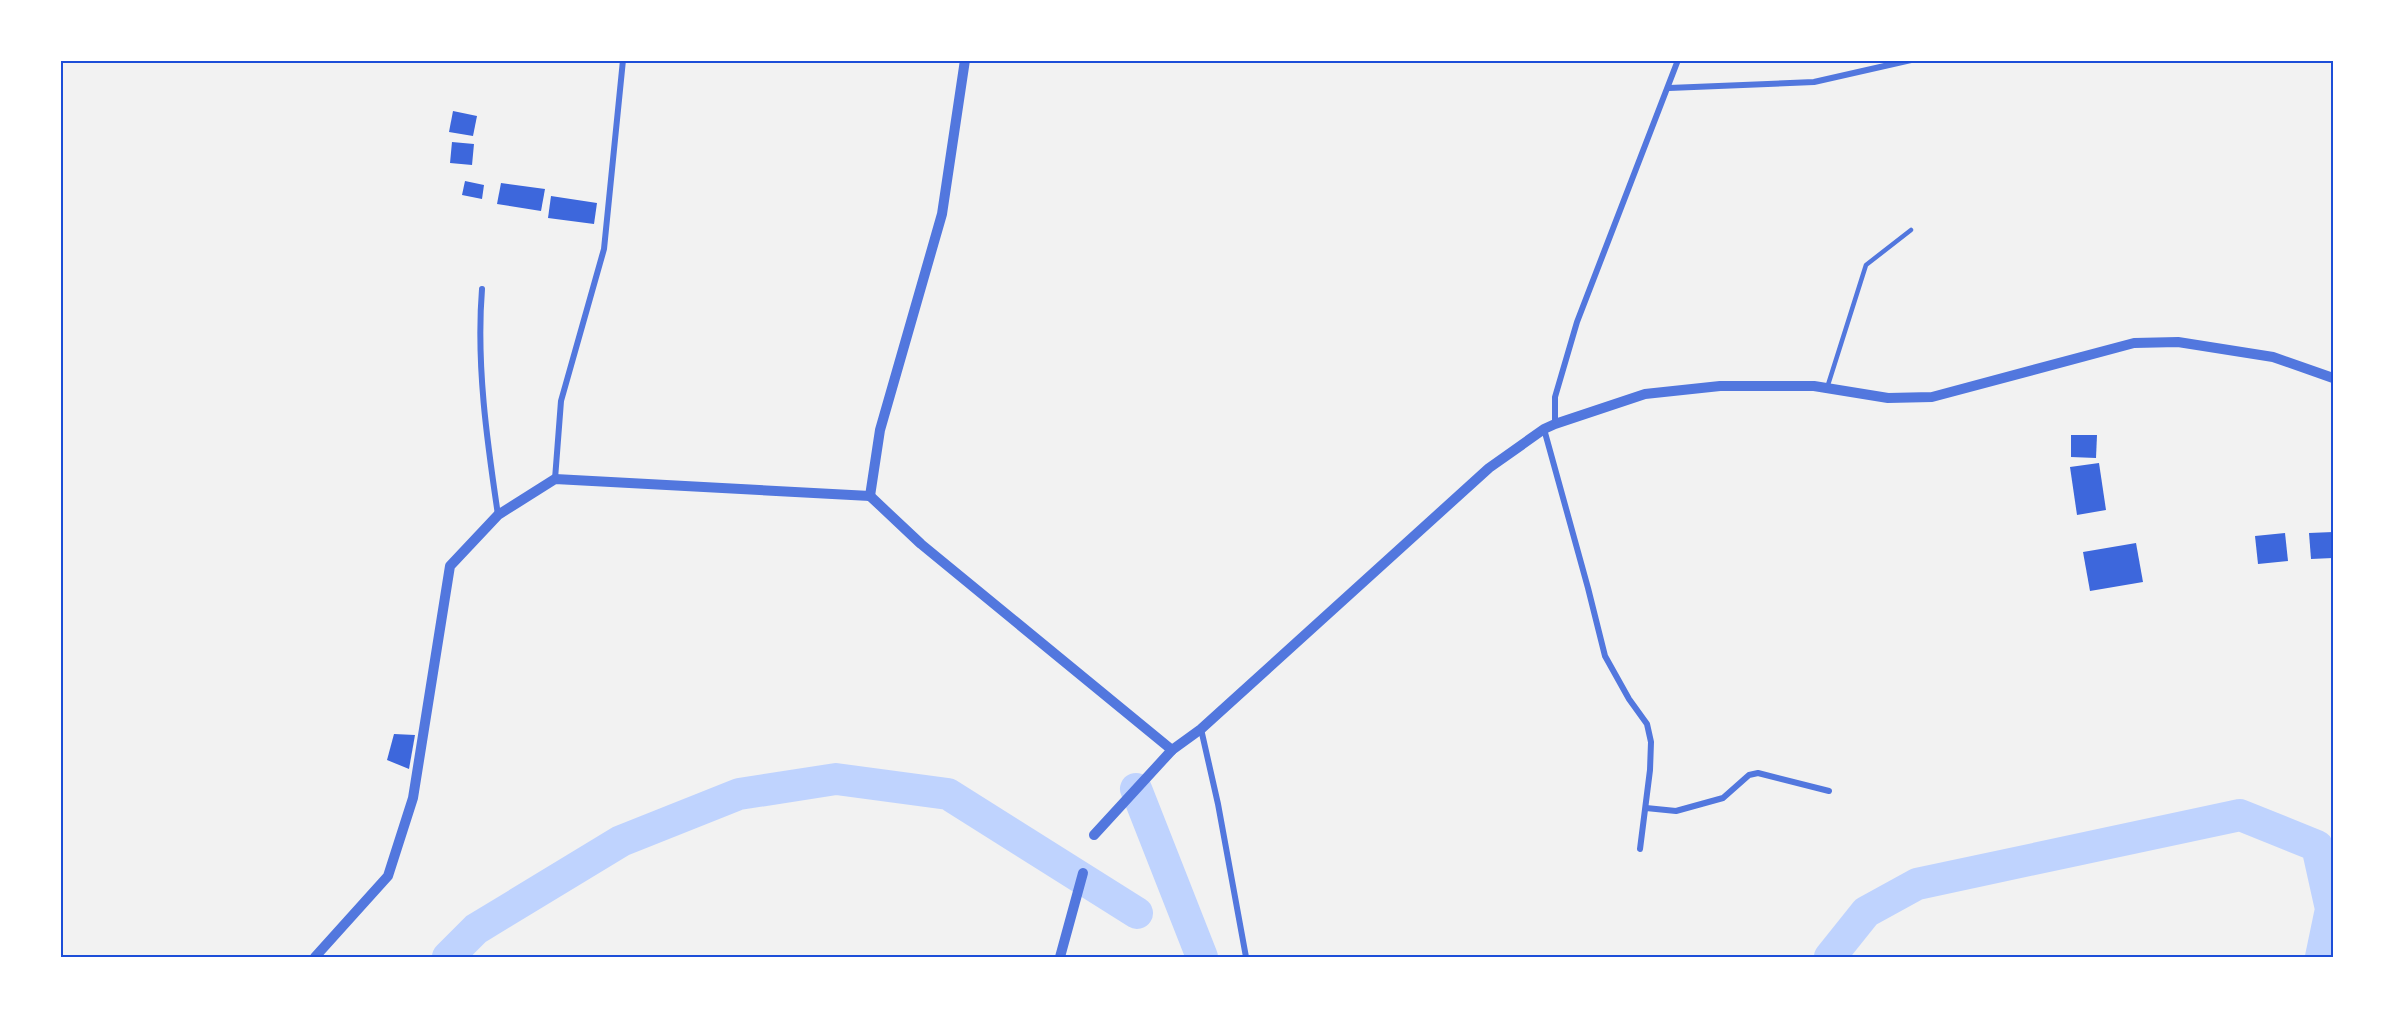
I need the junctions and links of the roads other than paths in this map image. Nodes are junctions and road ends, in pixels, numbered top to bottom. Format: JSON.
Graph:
{"nodes":[{"id":1,"x":623,"y":60,"type":"edge"},
{"id":2,"x":965,"y":60,"type":"edge"},
{"id":3,"x":1678,"y":60,"type":"edge"},
{"id":4,"x":1911,"y":60,"type":"edge"},
{"id":5,"x":1669,"y":88,"type":"junction"},
{"id":6,"x":1911,"y":230,"type":"dead end"},
{"id":7,"x":482,"y":289,"type":"dead end"},
{"id":8,"x":2333,"y":378,"type":"edge"},
{"id":9,"x":1827,"y":388,"type":"junction"},
{"id":10,"x":1555,"y":424,"type":"junction"},
{"id":11,"x":1544,"y":429,"type":"junction"},
{"id":12,"x":555,"y":479,"type":"junction"},
{"id":13,"x":870,"y":496,"type":"junction"},
{"id":14,"x":498,"y":515,"type":"junction"},
{"id":15,"x":1201,"y":729,"type":"junction"},
{"id":16,"x":1172,"y":750,"type":"junction"},
{"id":17,"x":1829,"y":791,"type":"dead end"},
{"id":18,"x":1646,"y":807,"type":"junction"},
{"id":19,"x":1094,"y":835,"type":"dead end"},
{"id":20,"x":1641,"y":849,"type":"dead end"},
{"id":21,"x":1083,"y":873,"type":"dead end"},
{"id":22,"x":315,"y":957,"type":"edge"},
{"id":23,"x":1060,"y":957,"type":"edge"},
{"id":24,"x":1246,"y":957,"type":"edge"}],
"edges":[{"from":1,"to":12,"type":"street"},
{"from":2,"to":13,"type":"street"},
{"from":3,"to":5,"type":"street"},
{"from":4,"to":5,"type":"street"},
{"from":5,"to":10,"type":"street"},
{"from":6,"to":9,"type":"lane"},
{"from":7,"to":14,"type":"street"},
{"from":8,"to":9,"type":"street"},
{"from":9,"to":10,"type":"street"},
{"from":10,"to":11,"type":"street"},
{"from":11,"to":15,"type":"street"},
{"from":11,"to":18,"type":"street"},
{"from":12,"to":13,"type":"street"},
{"from":12,"to":14,"type":"street"},
{"from":13,"to":16,"type":"street"},
{"from":14,"to":22,"type":"street"},
{"from":15,"to":16,"type":"street"},
{"from":15,"to":24,"type":"street"},
{"from":16,"to":19,"type":"street"},
{"from":17,"to":18,"type":"street"},
{"from":18,"to":20,"type":"street"},
{"from":21,"to":23,"type":"street"}]}
